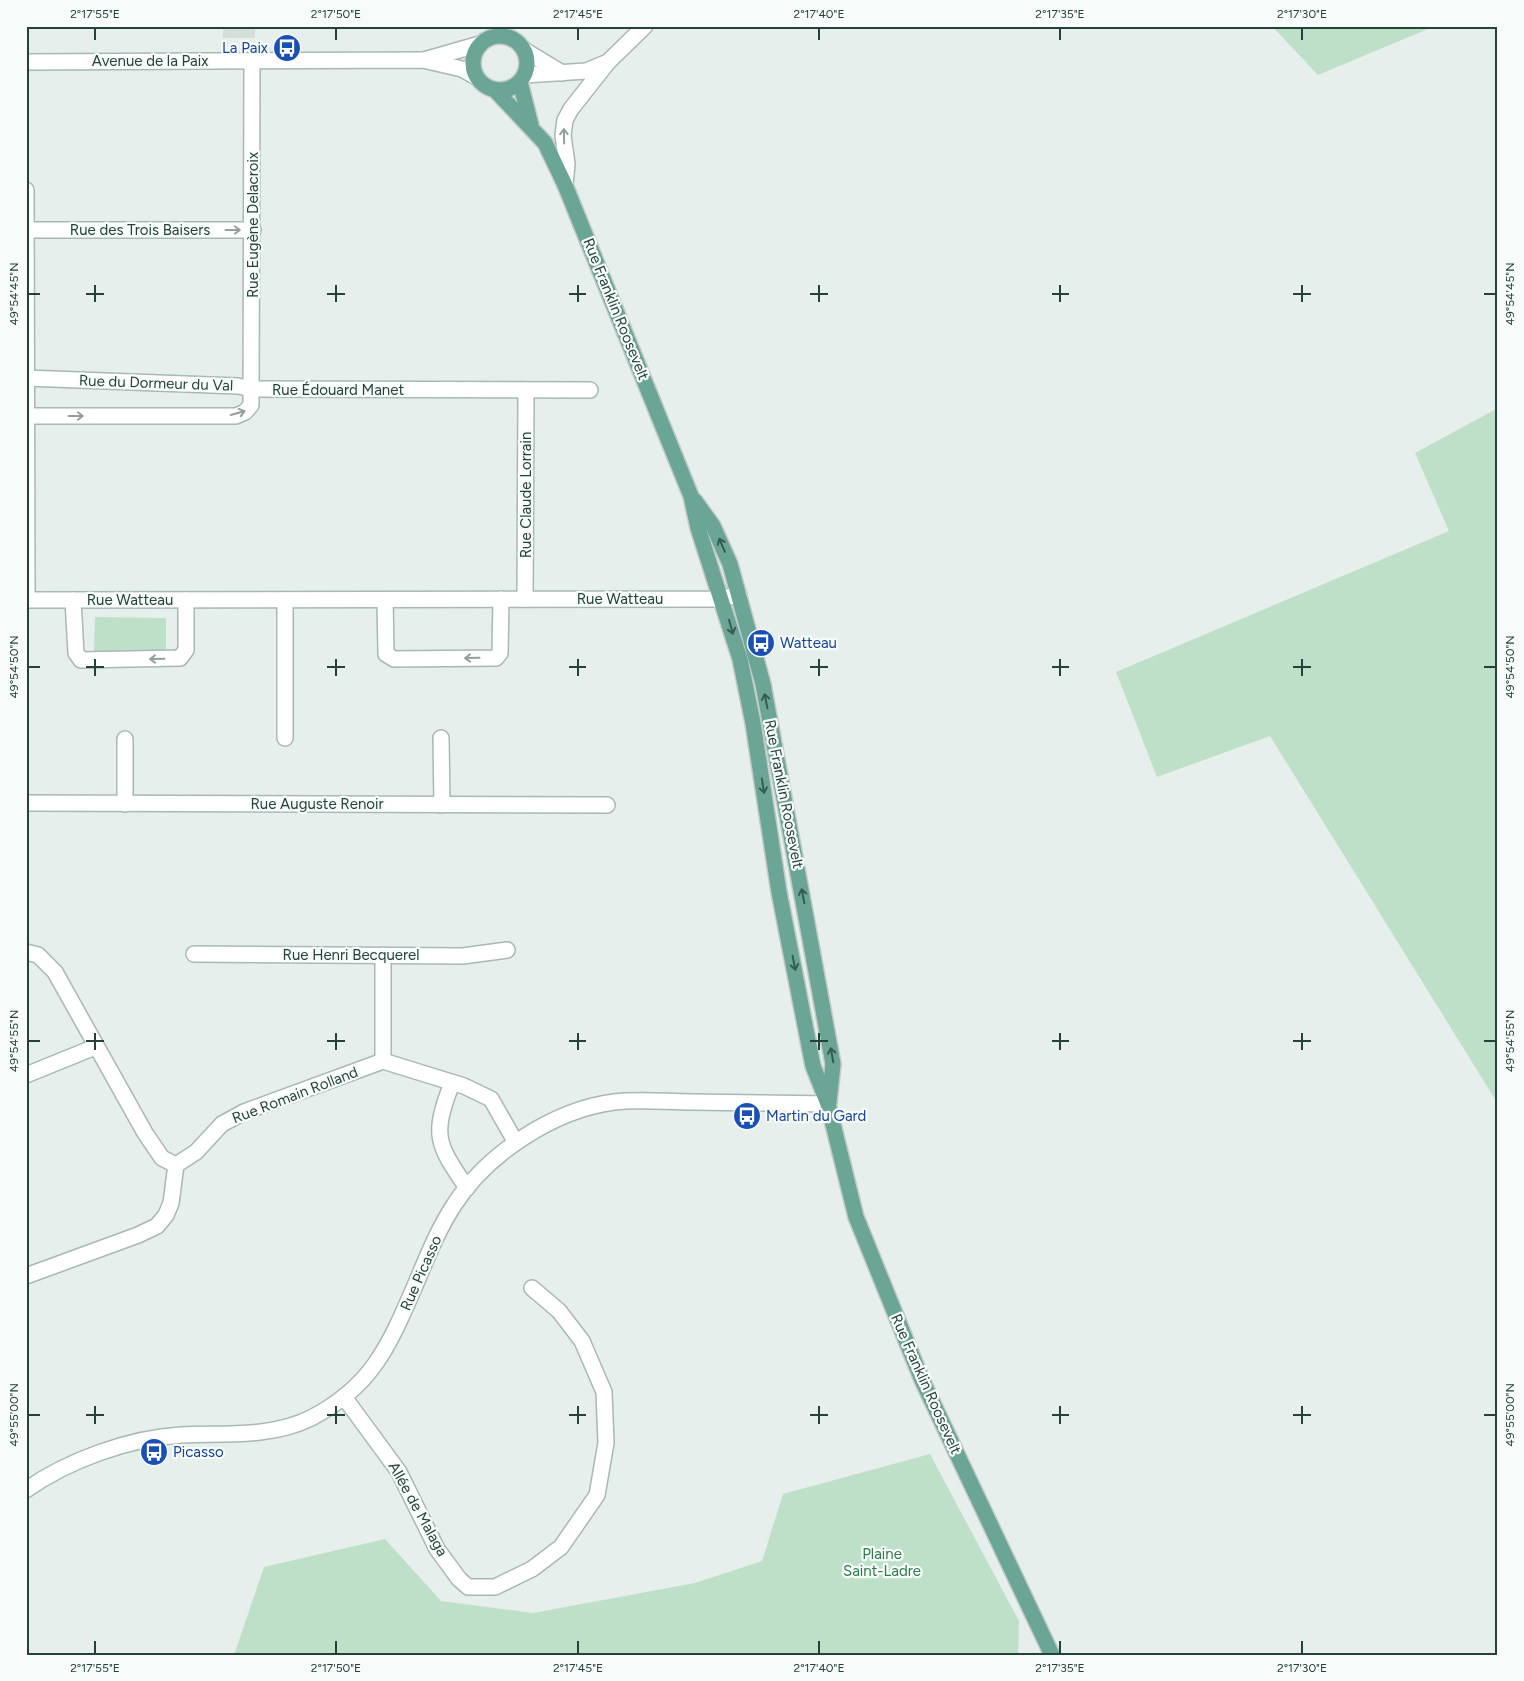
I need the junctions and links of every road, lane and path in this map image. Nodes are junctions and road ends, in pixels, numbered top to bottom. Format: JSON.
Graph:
{"nodes":[{"id":1,"x":510,"y":26,"type":"edge"},
{"id":2,"x":646,"y":26,"type":"edge"},
{"id":3,"x":484,"y":37,"type":"edge"},
{"id":4,"x":520,"y":46,"type":"junction"},
{"id":5,"x":423,"y":60,"type":"junction"},
{"id":6,"x":252,"y":61,"type":"junction"},
{"id":7,"x":26,"y":62,"type":"edge"},
{"id":8,"x":608,"y":62,"type":"junction"},
{"id":9,"x":562,"y":72,"type":"junction"},
{"id":10,"x":476,"y":77,"type":"junction"},
{"id":11,"x":522,"y":79,"type":"junction"},
{"id":12,"x":495,"y":90,"type":"junction"},
{"id":13,"x":531,"y":126,"type":"junction"},
{"id":14,"x":565,"y":184,"type":"junction"},
{"id":15,"x":26,"y":190,"type":"edge"},
{"id":16,"x":26,"y":230,"type":"edge"},
{"id":17,"x":253,"y":230,"type":"junction"},
{"id":18,"x":26,"y":378,"type":"edge"},
{"id":19,"x":252,"y":389,"type":"junction"},
{"id":20,"x":526,"y":390,"type":"junction"},
{"id":21,"x":590,"y":390,"type":"dead end"},
{"id":22,"x":27,"y":416,"type":"edge"},
{"id":23,"x":691,"y":496,"type":"junction"},
{"id":24,"x":739,"y":595,"type":"junction"},
{"id":25,"x":723,"y":598,"type":"junction"},
{"id":26,"x":501,"y":599,"type":"junction"},
{"id":27,"x":525,"y":599,"type":"junction"},
{"id":28,"x":27,"y":600,"type":"edge"},
{"id":29,"x":73,"y":600,"type":"junction"},
{"id":30,"x":186,"y":600,"type":"junction"},
{"id":31,"x":285,"y":600,"type":"junction"},
{"id":32,"x":385,"y":600,"type":"junction"},
{"id":33,"x":285,"y":738,"type":"dead end"},
{"id":34,"x":441,"y":738,"type":"dead end"},
{"id":35,"x":125,"y":739,"type":"dead end"},
{"id":36,"x":26,"y":804,"type":"edge"},
{"id":37,"x":125,"y":804,"type":"junction"},
{"id":38,"x":442,"y":805,"type":"junction"},
{"id":39,"x":607,"y":805,"type":"dead end"},
{"id":40,"x":507,"y":950,"type":"dead end"},
{"id":41,"x":26,"y":952,"type":"edge"},
{"id":42,"x":194,"y":954,"type":"dead end"},
{"id":43,"x":383,"y":955,"type":"junction"},
{"id":44,"x":95,"y":1047,"type":"junction"},
{"id":45,"x":383,"y":1061,"type":"junction"},
{"id":46,"x":26,"y":1075,"type":"edge"},
{"id":47,"x":452,"y":1082,"type":"junction"},
{"id":48,"x":828,"y":1104,"type":"junction"},
{"id":49,"x":516,"y":1141,"type":"junction"},
{"id":50,"x":176,"y":1165,"type":"junction"},
{"id":51,"x":467,"y":1188,"type":"junction"},
{"id":52,"x":26,"y":1276,"type":"edge"},
{"id":53,"x":532,"y":1288,"type":"dead end"},
{"id":54,"x":344,"y":1398,"type":"junction"},
{"id":55,"x":26,"y":1490,"type":"edge"},
{"id":56,"x":1052,"y":1655,"type":"edge"}],
"edges":[{"from":1,"to":4,"type":"main road"},
{"from":2,"to":8,"type":"street"},
{"from":3,"to":4,"type":"main road"},
{"from":3,"to":5,"type":"street","name":"Avenue de la Paix"},
{"from":3,"to":10,"type":"main road"},
{"from":4,"to":9,"type":"street"},
{"from":4,"to":11,"type":"main road"},
{"from":5,"to":6,"type":"street","name":"Avenue de la Paix"},
{"from":5,"to":10,"type":"street","name":"Avenue de la Paix"},
{"from":6,"to":7,"type":"street","name":"Avenue de la Paix"},
{"from":6,"to":17,"type":"street","name":"Rue Eugène Delacroix"},
{"from":8,"to":9,"type":"street"},
{"from":14,"to":8,"type":"street","one_way":true},
{"from":9,"to":11,"type":"street"},
{"from":10,"to":12,"type":"main road"},
{"from":11,"to":12,"type":"main road"},
{"from":11,"to":13,"type":"main road","name":"Rue Franklin Roosevelt"},
{"from":12,"to":13,"type":"main road","name":"Rue Franklin Roosevelt"},
{"from":13,"to":14,"type":"main road","name":"Rue Franklin Roosevelt"},
{"from":14,"to":23,"type":"main road","name":"Rue Franklin Roosevelt"},
{"from":15,"to":16,"type":"street"},
{"from":16,"to":17,"type":"street","name":"Rue des Trois Baisers","one_way":true},
{"from":16,"to":18,"type":"street"},
{"from":17,"to":19,"type":"street","name":"Rue Eugène Delacroix"},
{"from":18,"to":19,"type":"street","name":"Rue du Dormeur du Val"},
{"from":18,"to":22,"type":"street"},
{"from":19,"to":20,"type":"street","name":"Rue Édouard Manet"},
{"from":22,"to":19,"type":"street","name":"Rue du Dormeur du Val","one_way":true},
{"from":20,"to":21,"type":"street"},
{"from":20,"to":27,"type":"street","name":"Rue Claude Lorrain"},
{"from":22,"to":28,"type":"street"},
{"from":24,"to":23,"type":"main road","name":"Rue Franklin Roosevelt","one_way":true},
{"from":23,"to":25,"type":"main road","name":"Rue Franklin Roosevelt"},
{"from":24,"to":25,"type":"street","name":"Rue Watteau"},
{"from":48,"to":24,"type":"main road","name":"Rue Franklin Roosevelt","one_way":true},
{"from":25,"to":27,"type":"street","name":"Rue Watteau"},
{"from":25,"to":48,"type":"main road","name":"Rue Franklin Roosevelt","one_way":true},
{"from":26,"to":27,"type":"street","name":"Rue Watteau"},
{"from":26,"to":32,"type":"street","name":"Rue Watteau"},
{"from":26,"to":32,"type":"street","one_way":true},
{"from":28,"to":29,"type":"street","name":"Rue Watteau"},
{"from":29,"to":30,"type":"street","name":"Rue Watteau"},
{"from":30,"to":29,"type":"street","name":"Rue Watteau","one_way":true},
{"from":30,"to":31,"type":"street","name":"Rue Watteau"},
{"from":31,"to":32,"type":"street","name":"Rue Watteau"},
{"from":31,"to":33,"type":"street"},
{"from":34,"to":38,"type":"street"},
{"from":35,"to":37,"type":"street"},
{"from":36,"to":37,"type":"street","name":"Rue Auguste Renoir"},
{"from":37,"to":38,"type":"street","name":"Rue Auguste Renoir"},
{"from":38,"to":39,"type":"street","name":"Rue Auguste Renoir"},
{"from":40,"to":43,"type":"street","name":"Rue Henri Becquerel"},
{"from":41,"to":44,"type":"street"},
{"from":42,"to":43,"type":"street","name":"Rue Henri Becquerel"},
{"from":43,"to":45,"type":"street"},
{"from":44,"to":46,"type":"street"},
{"from":44,"to":50,"type":"street"},
{"from":45,"to":47,"type":"street"},
{"from":45,"to":50,"type":"street","name":"Rue Romain Rolland"},
{"from":47,"to":49,"type":"street"},
{"from":47,"to":51,"type":"street"},
{"from":48,"to":49,"type":"street","name":"Rue Picasso"},
{"from":48,"to":56,"type":"main road","name":"Rue Franklin Roosevelt"},
{"from":49,"to":51,"type":"street","name":"Rue Picasso"},
{"from":50,"to":52,"type":"street"},
{"from":51,"to":54,"type":"street","name":"Rue Picasso"},
{"from":53,"to":54,"type":"street","name":"Allée de Malaga"},
{"from":54,"to":55,"type":"street","name":"Rue Picasso"}]}
